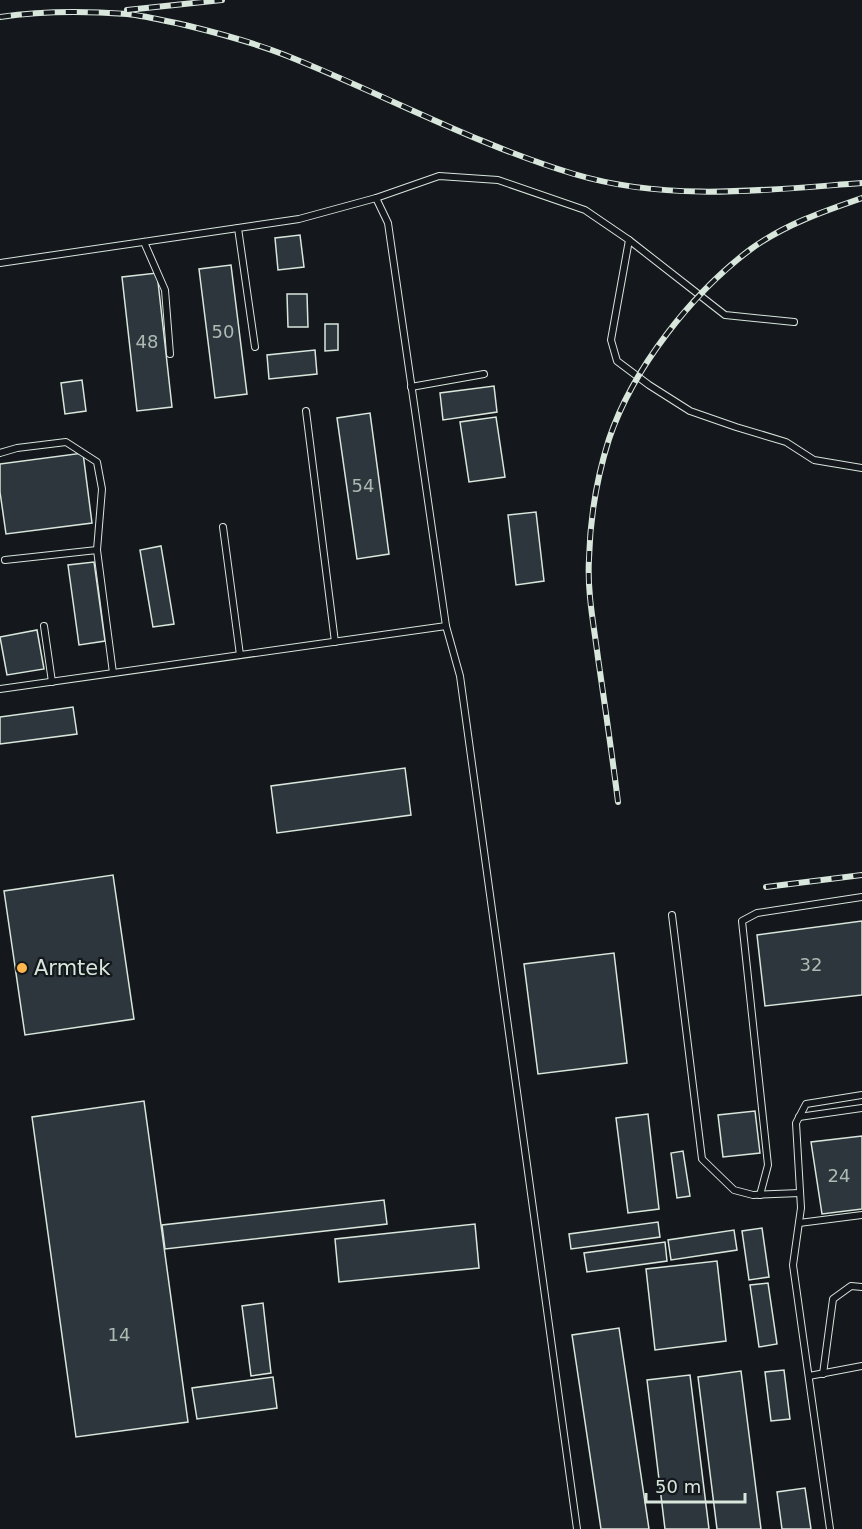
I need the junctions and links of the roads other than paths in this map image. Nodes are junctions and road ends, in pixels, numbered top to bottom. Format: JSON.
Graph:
{"nodes":[{"id":1,"x":376,"y":198,"type":"junction"},
{"id":2,"x":238,"y":228,"type":"junction"},
{"id":3,"x":629,"y":240,"type":"junction"},
{"id":4,"x":144,"y":242,"type":"junction"},
{"id":5,"x":0,"y":263,"type":"edge"},
{"id":6,"x":794,"y":322,"type":"dead end"},
{"id":7,"x":255,"y":346,"type":"dead end"},
{"id":8,"x":170,"y":354,"type":"dead end"},
{"id":9,"x":484,"y":374,"type":"dead end"},
{"id":10,"x":411,"y":387,"type":"junction"},
{"id":11,"x":306,"y":411,"type":"dead end"},
{"id":12,"x":0,"y":453,"type":"edge"},
{"id":13,"x":862,"y":468,"type":"edge"},
{"id":14,"x":223,"y":527,"type":"dead end"},
{"id":15,"x":97,"y":550,"type":"junction"},
{"id":16,"x":5,"y":560,"type":"dead end"},
{"id":17,"x":44,"y":626,"type":"dead end"},
{"id":18,"x":446,"y":626,"type":"junction"},
{"id":19,"x":335,"y":642,"type":"junction"},
{"id":20,"x":240,"y":655,"type":"junction"},
{"id":21,"x":113,"y":673,"type":"junction"},
{"id":22,"x":52,"y":682,"type":"junction"},
{"id":23,"x":0,"y":689,"type":"edge"},
{"id":24,"x":862,"y":897,"type":"edge"},
{"id":25,"x":672,"y":915,"type":"dead end"},
{"id":26,"x":862,"y":1095,"type":"edge"},
{"id":27,"x":862,"y":1107,"type":"edge"},
{"id":28,"x":799,"y":1117,"type":"junction"},
{"id":29,"x":800,"y":1192,"type":"junction"},
{"id":30,"x":760,"y":1195,"type":"junction"},
{"id":31,"x":862,"y":1215,"type":"edge"},
{"id":32,"x":799,"y":1223,"type":"junction"},
{"id":33,"x":862,"y":1287,"type":"edge"},
{"id":34,"x":862,"y":1366,"type":"edge"},
{"id":35,"x":823,"y":1374,"type":"junction"},
{"id":36,"x":809,"y":1377,"type":"junction"},
{"id":37,"x":578,"y":1529,"type":"edge"},
{"id":38,"x":830,"y":1529,"type":"edge"}],
"edges":[{"from":1,"to":2,"type":"lane"},
{"from":1,"to":3,"type":"lane"},
{"from":1,"to":10,"type":"lane"},
{"from":2,"to":4,"type":"lane"},
{"from":2,"to":7,"type":"lane"},
{"from":3,"to":6,"type":"lane"},
{"from":3,"to":13,"type":"lane"},
{"from":4,"to":5,"type":"lane"},
{"from":4,"to":8,"type":"lane"},
{"from":9,"to":10,"type":"lane"},
{"from":10,"to":18,"type":"lane"},
{"from":11,"to":19,"type":"lane"},
{"from":12,"to":15,"type":"lane"},
{"from":14,"to":20,"type":"lane"},
{"from":15,"to":16,"type":"lane"},
{"from":15,"to":21,"type":"lane"},
{"from":17,"to":22,"type":"lane"},
{"from":18,"to":19,"type":"lane"},
{"from":18,"to":37,"type":"lane"},
{"from":19,"to":20,"type":"lane"},
{"from":20,"to":21,"type":"lane"},
{"from":21,"to":22,"type":"lane"},
{"from":22,"to":23,"type":"lane"},
{"from":24,"to":30,"type":"lane"},
{"from":25,"to":30,"type":"lane"},
{"from":26,"to":28,"type":"lane"},
{"from":27,"to":28,"type":"lane"},
{"from":28,"to":29,"type":"lane"},
{"from":29,"to":30,"type":"lane"},
{"from":29,"to":32,"type":"lane"},
{"from":31,"to":32,"type":"lane"},
{"from":32,"to":36,"type":"lane"},
{"from":33,"to":35,"type":"lane"},
{"from":34,"to":35,"type":"lane"},
{"from":35,"to":36,"type":"lane"},
{"from":36,"to":38,"type":"lane"}]}
